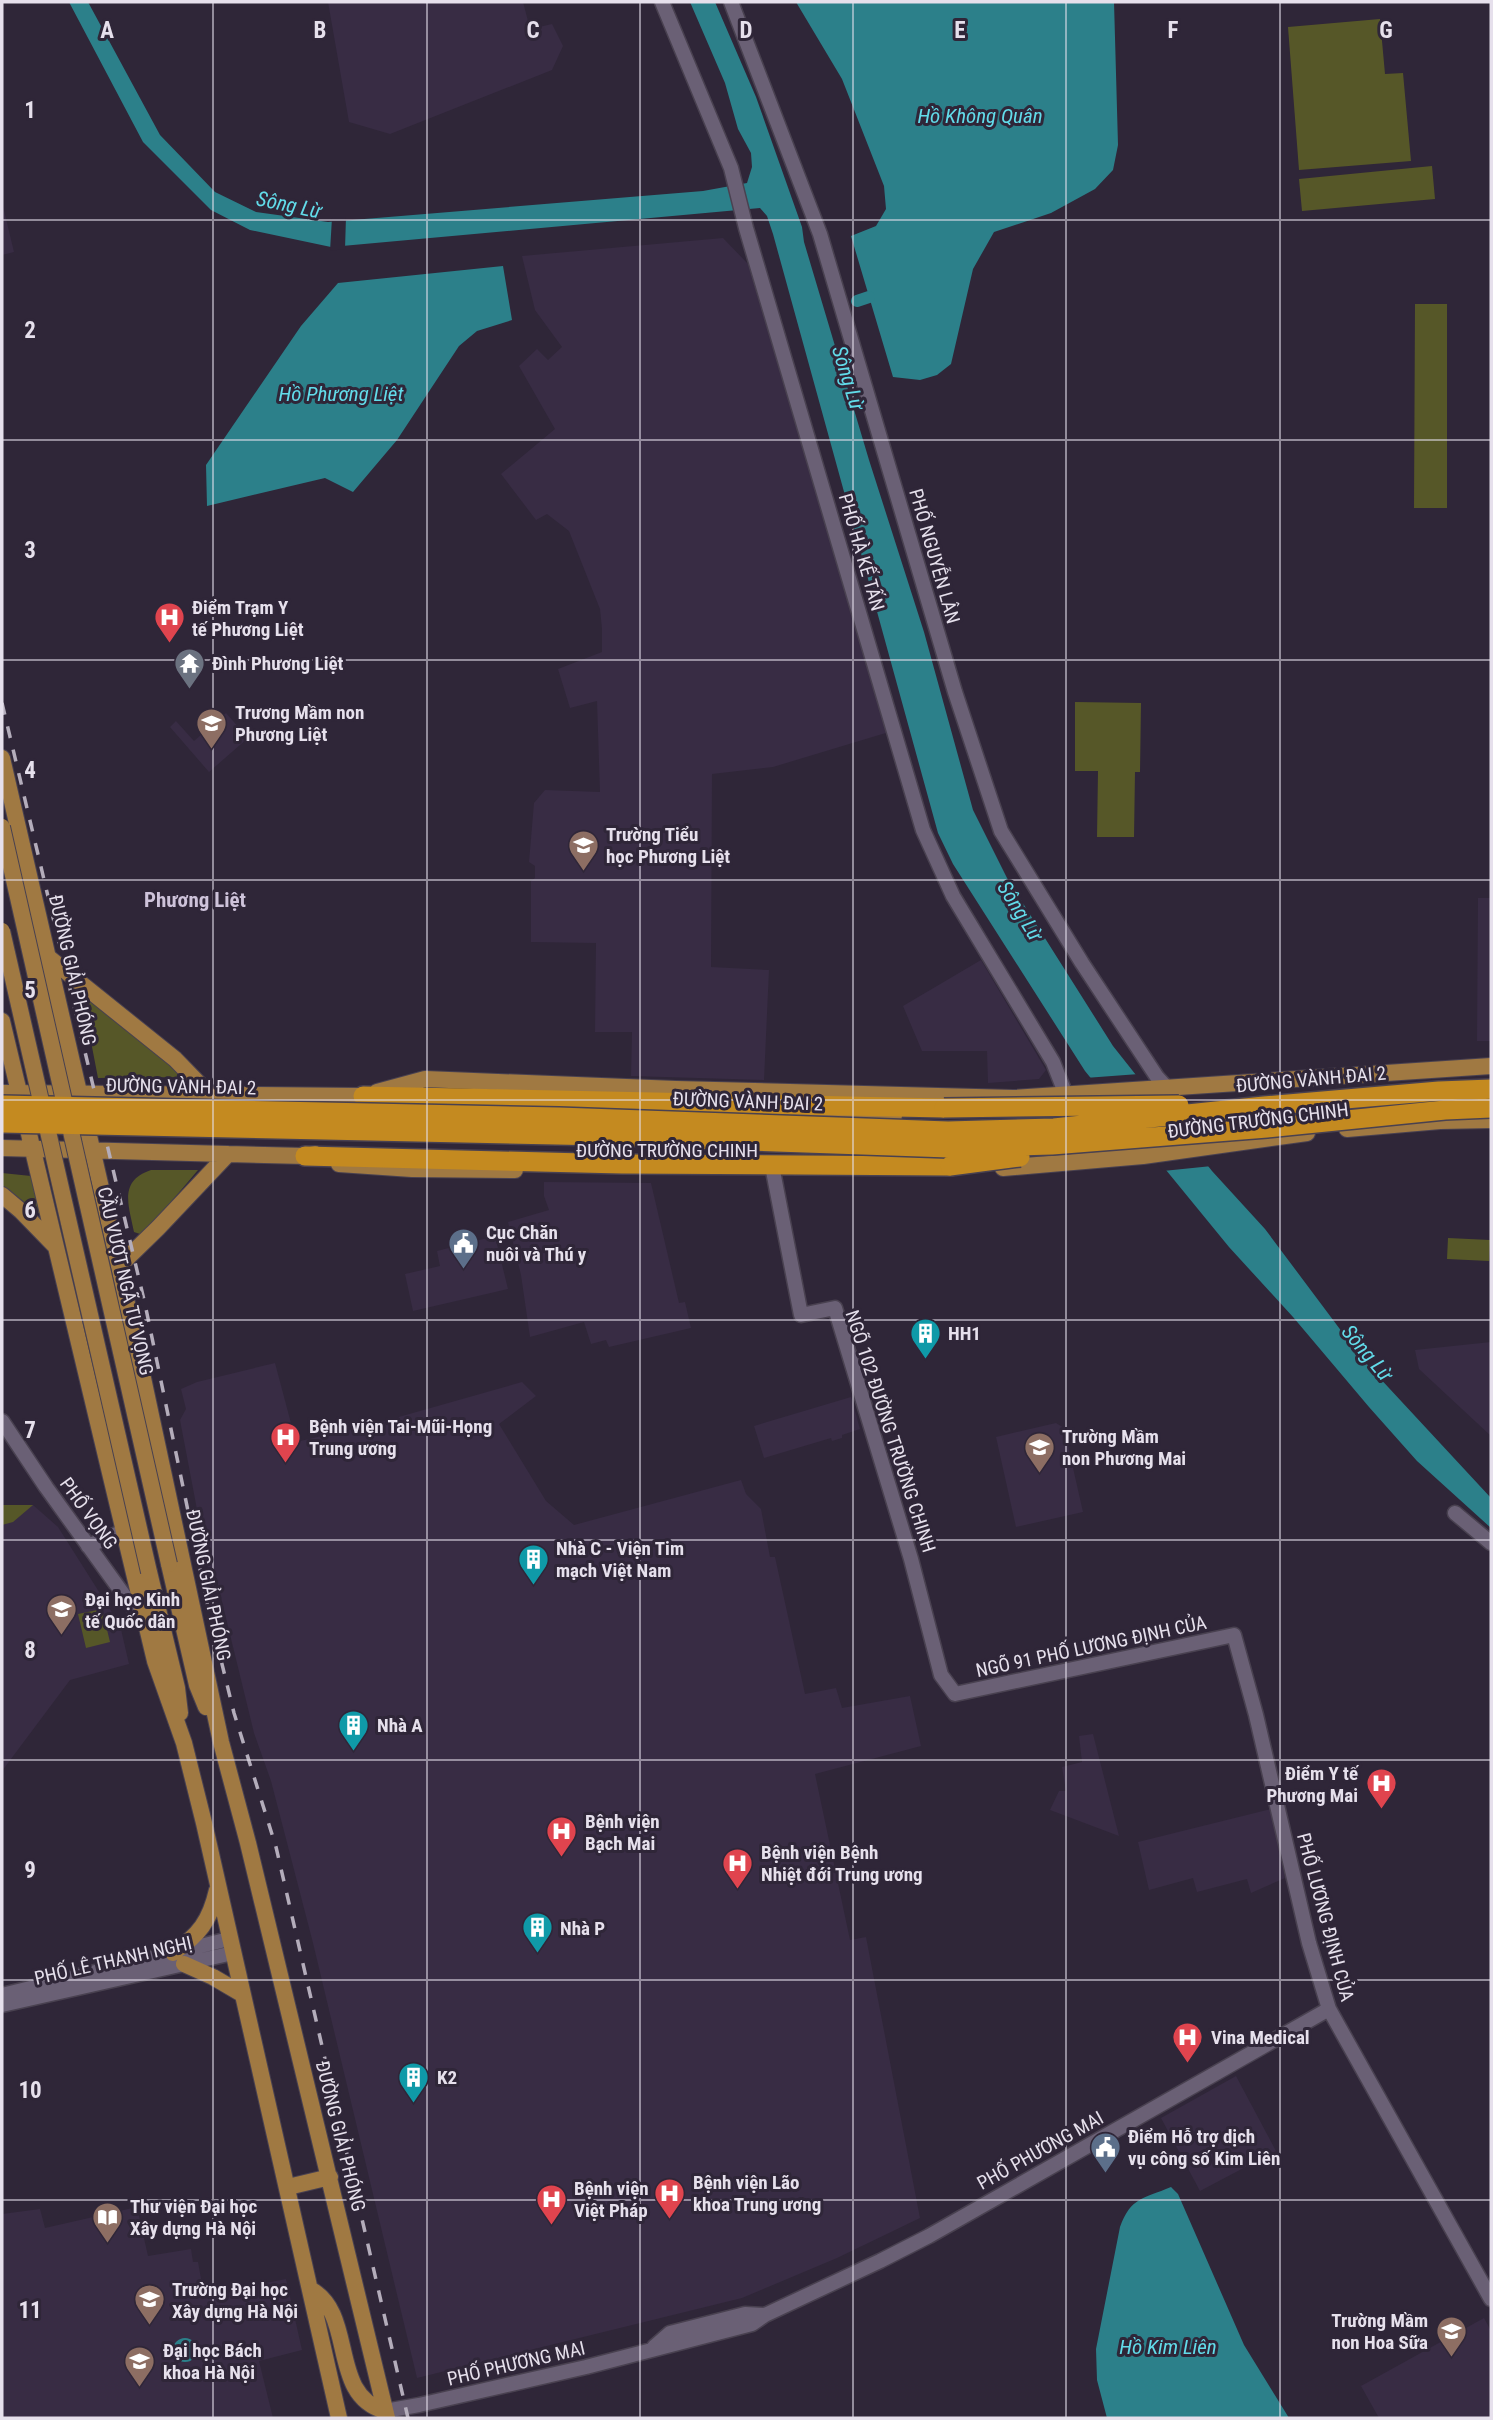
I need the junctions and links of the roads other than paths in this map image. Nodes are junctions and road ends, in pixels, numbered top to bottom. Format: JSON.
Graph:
{"nodes":[{"id":1,"x":662,"y":2,"type":"edge"},
{"id":2,"x":731,"y":2,"type":"edge"},
{"id":3,"x":2,"y":758,"type":"edge"},
{"id":4,"x":2,"y":827,"type":"edge"},
{"id":5,"x":2,"y":931,"type":"edge"},
{"id":6,"x":44,"y":941,"type":"junction"},
{"id":7,"x":2,"y":950,"type":"edge"},
{"id":8,"x":48,"y":957,"type":"junction"},
{"id":9,"x":2,"y":1021,"type":"edge"},
{"id":10,"x":1491,"y":1066,"type":"edge"},
{"id":11,"x":1447,"y":1068,"type":"junction"},
{"id":12,"x":1168,"y":1089,"type":"junction"},
{"id":13,"x":1491,"y":1089,"type":"edge"},
{"id":14,"x":2,"y":1093,"type":"edge"},
{"id":15,"x":20,"y":1093,"type":"junction"},
{"id":16,"x":79,"y":1094,"type":"junction"},
{"id":17,"x":135,"y":1094,"type":"junction"},
{"id":18,"x":209,"y":1095,"type":"junction"},
{"id":19,"x":1074,"y":1095,"type":"junction"},
{"id":20,"x":363,"y":1096,"type":"junction"},
{"id":21,"x":1013,"y":1098,"type":"junction"},
{"id":22,"x":2,"y":1105,"type":"edge"},
{"id":23,"x":1264,"y":1105,"type":"junction"},
{"id":24,"x":1491,"y":1108,"type":"edge"},
{"id":25,"x":828,"y":1116,"type":"junction"},
{"id":26,"x":1491,"y":1120,"type":"edge"},
{"id":27,"x":1440,"y":1121,"type":"junction"},
{"id":28,"x":2,"y":1123,"type":"edge"},
{"id":29,"x":1267,"y":1128,"type":"junction"},
{"id":30,"x":2,"y":1149,"type":"edge"},
{"id":31,"x":33,"y":1149,"type":"junction"},
{"id":32,"x":92,"y":1150,"type":"junction"},
{"id":33,"x":146,"y":1152,"type":"junction"},
{"id":34,"x":228,"y":1154,"type":"junction"},
{"id":35,"x":305,"y":1156,"type":"junction"},
{"id":36,"x":829,"y":1158,"type":"junction"},
{"id":37,"x":1031,"y":1164,"type":"junction"},
{"id":38,"x":773,"y":1171,"type":"junction"},
{"id":39,"x":2,"y":1195,"type":"edge"},
{"id":40,"x":107,"y":1216,"type":"junction"},
{"id":41,"x":52,"y":1227,"type":"junction"},
{"id":42,"x":57,"y":1248,"type":"junction"},
{"id":43,"x":119,"y":1266,"type":"junction"},
{"id":44,"x":2,"y":1421,"type":"edge"},
{"id":45,"x":1455,"y":1513,"type":"dead end"},
{"id":46,"x":124,"y":1531,"type":"junction"},
{"id":47,"x":1491,"y":1543,"type":"edge"},
{"id":48,"x":88,"y":1546,"type":"junction"},
{"id":49,"x":147,"y":1626,"type":"junction"},
{"id":50,"x":1234,"y":1636,"type":"joint"},
{"id":51,"x":955,"y":1694,"type":"joint"},
{"id":52,"x":221,"y":1742,"type":"junction"},
{"id":53,"x":184,"y":1743,"type":"junction"},
{"id":54,"x":218,"y":1884,"type":"junction"},
{"id":55,"x":231,"y":1946,"type":"junction"},
{"id":56,"x":179,"y":1958,"type":"junction"},
{"id":57,"x":242,"y":1994,"type":"junction"},
{"id":58,"x":2,"y":1995,"type":"edge"},
{"id":59,"x":2,"y":2005,"type":"edge"},
{"id":60,"x":1329,"y":2009,"type":"junction"},
{"id":61,"x":330,"y":2177,"type":"junction"},
{"id":62,"x":288,"y":2187,"type":"junction"},
{"id":63,"x":310,"y":2289,"type":"junction"},
{"id":64,"x":1491,"y":2299,"type":"edge"},
{"id":65,"x":386,"y":2414,"type":"edge"},
{"id":66,"x":338,"y":2418,"type":"edge"}],
"edges":[{"from":1,"to":19,"type":"street","name":"PHỐ HÀ KẾ TẤN"},
{"from":2,"to":12,"type":"street","name":"PHỐ NGUYỄN LÂN"},
{"from":3,"to":6,"type":"main road","name":"ĐƯỜNG GIẢI PHÓNG"},
{"from":4,"to":52,"type":"main road","name":"CẦU VƯỢT NGÃ TƯ VỌNG","bridge":true},
{"from":5,"to":53,"type":"main road","bridge":true},
{"from":6,"to":7,"type":"main road"},
{"from":6,"to":8,"type":"main road","name":"ĐƯỜNG GIẢI PHÓNG"},
{"from":8,"to":16,"type":"main road","name":"ĐƯỜNG GIẢI PHÓNG"},
{"from":8,"to":18,"type":"main road"},
{"from":9,"to":15,"type":"main road"},
{"from":10,"to":11,"type":"main road","name":"ĐƯỜNG TRƯỜNG CHINH"},
{"from":11,"to":12,"type":"main road","name":"ĐƯỜNG TRƯỜNG CHINH"},
{"from":11,"to":27,"type":"main road"},
{"from":12,"to":19,"type":"main road","name":"ĐƯỜNG TRƯỜNG CHINH"},
{"from":13,"to":23,"type":"highway","name":"ĐƯỜNG VÀNH ĐAI 2","bridge":true},
{"from":14,"to":15,"type":"main road","name":"ĐƯỜNG TRƯỜNG CHINH"},
{"from":15,"to":16,"type":"main road","name":"ĐƯỜNG TRƯỜNG CHINH"},
{"from":15,"to":31,"type":"main road"},
{"from":16,"to":17,"type":"main road","name":"ĐƯỜNG TRƯỜNG CHINH"},
{"from":16,"to":32,"type":"main road","name":"ĐƯỜNG GIẢI PHÓNG"},
{"from":17,"to":18,"type":"main road","name":"ĐƯỜNG TRƯỜNG CHINH"},
{"from":17,"to":33,"type":"main road"},
{"from":18,"to":20,"type":"main road","name":"ĐƯỜNG TRƯỜNG CHINH"},
{"from":19,"to":21,"type":"main road","name":"ĐƯỜNG TRƯỜNG CHINH"},
{"from":20,"to":21,"type":"main road","name":"ĐƯỜNG TRƯỜNG CHINH"},
{"from":20,"to":23,"type":"highway","bridge":true},
{"from":20,"to":25,"type":"main road","name":"ĐƯỜNG TRƯỜNG CHINH"},
{"from":21,"to":25,"type":"main road","name":"ĐƯỜNG TRƯỜNG CHINH"},
{"from":22,"to":23,"type":"highway","name":"ĐƯỜNG VÀNH ĐAI 2","bridge":true},
{"from":24,"to":29,"type":"highway","name":"ĐƯỜNG VÀNH ĐAI 2","bridge":true},
{"from":25,"to":36,"type":"main road"},
{"from":26,"to":27,"type":"main road","name":"ĐƯỜNG TRƯỜNG CHINH"},
{"from":27,"to":37,"type":"main road","name":"ĐƯỜNG TRƯỜNG CHINH"},
{"from":28,"to":29,"type":"highway","name":"ĐƯỜNG VÀNH ĐAI 2","bridge":true},
{"from":29,"to":35,"type":"highway","bridge":true},
{"from":30,"to":31,"type":"main road","name":"ĐƯỜNG TRƯỜNG CHINH"},
{"from":31,"to":32,"type":"main road","name":"ĐƯỜNG TRƯỜNG CHINH"},
{"from":31,"to":41,"type":"main road"},
{"from":32,"to":33,"type":"main road","name":"ĐƯỜNG TRƯỜNG CHINH"},
{"from":32,"to":40,"type":"main road","name":"ĐƯỜNG GIẢI PHÓNG"},
{"from":33,"to":34,"type":"main road","name":"ĐƯỜNG TRƯỜNG CHINH"},
{"from":34,"to":35,"type":"main road","name":"ĐƯỜNG TRƯỜNG CHINH"},
{"from":34,"to":43,"type":"main road"},
{"from":35,"to":36,"type":"main road","name":"ĐƯỜNG TRƯỜNG CHINH"},
{"from":35,"to":38,"type":"main road","name":"ĐƯỜNG TRƯỜNG CHINH"},
{"from":36,"to":37,"type":"main road","name":"ĐƯỜNG TRƯỜNG CHINH"},
{"from":37,"to":38,"type":"main road","name":"ĐƯỜNG TRƯỜNG CHINH"},
{"from":38,"to":51,"type":"street","name":"NGÕ 102 ĐƯỜNG TRƯỜNG CHINH"},
{"from":39,"to":42,"type":"main road"},
{"from":40,"to":41,"type":"main road"},
{"from":40,"to":43,"type":"main road","name":"ĐƯỜNG GIẢI PHÓNG"},
{"from":41,"to":42,"type":"main road"},
{"from":42,"to":46,"type":"main road"},
{"from":43,"to":52,"type":"main road","name":"ĐƯỜNG GIẢI PHÓNG"},
{"from":44,"to":48,"type":"street","name":"PHỐ VỌNG"},
{"from":45,"to":47,"type":"street"},
{"from":46,"to":48,"type":"street"},
{"from":46,"to":49,"type":"main road"},
{"from":48,"to":49,"type":"street","name":"PHỐ VỌNG"},
{"from":49,"to":53,"type":"main road"},
{"from":50,"to":51,"type":"street","name":"NGÕ 91 PHỐ LƯƠNG ĐỊNH CỦA"},
{"from":50,"to":60,"type":"street","name":"PHỐ LƯƠNG ĐỊNH CỦA"},
{"from":52,"to":61,"type":"main road","name":"ĐƯỜNG GIẢI PHÓNG"},
{"from":53,"to":54,"type":"main road"},
{"from":54,"to":55,"type":"main road"},
{"from":54,"to":56,"type":"main road"},
{"from":55,"to":56,"type":"street","name":"PHỐ LÊ THANH NGHỊ"},
{"from":55,"to":57,"type":"main road"},
{"from":56,"to":57,"type":"main road"},
{"from":56,"to":58,"type":"street","name":"PHỐ LÊ THANH NGHỊ"},
{"from":56,"to":59,"type":"street","name":"PHỐ LÊ THANH NGHỊ"},
{"from":57,"to":62,"type":"main road"},
{"from":60,"to":64,"type":"street","name":"PHỐ LƯƠNG ĐỊNH CỦA"},
{"from":60,"to":65,"type":"street","name":"PHỐ PHƯƠNG MAI"},
{"from":61,"to":62,"type":"main road"},
{"from":61,"to":65,"type":"main road","name":"ĐƯỜNG GIẢI PHÓNG"},
{"from":62,"to":63,"type":"main road"},
{"from":63,"to":65,"type":"main road"},
{"from":63,"to":66,"type":"main road"}]}
